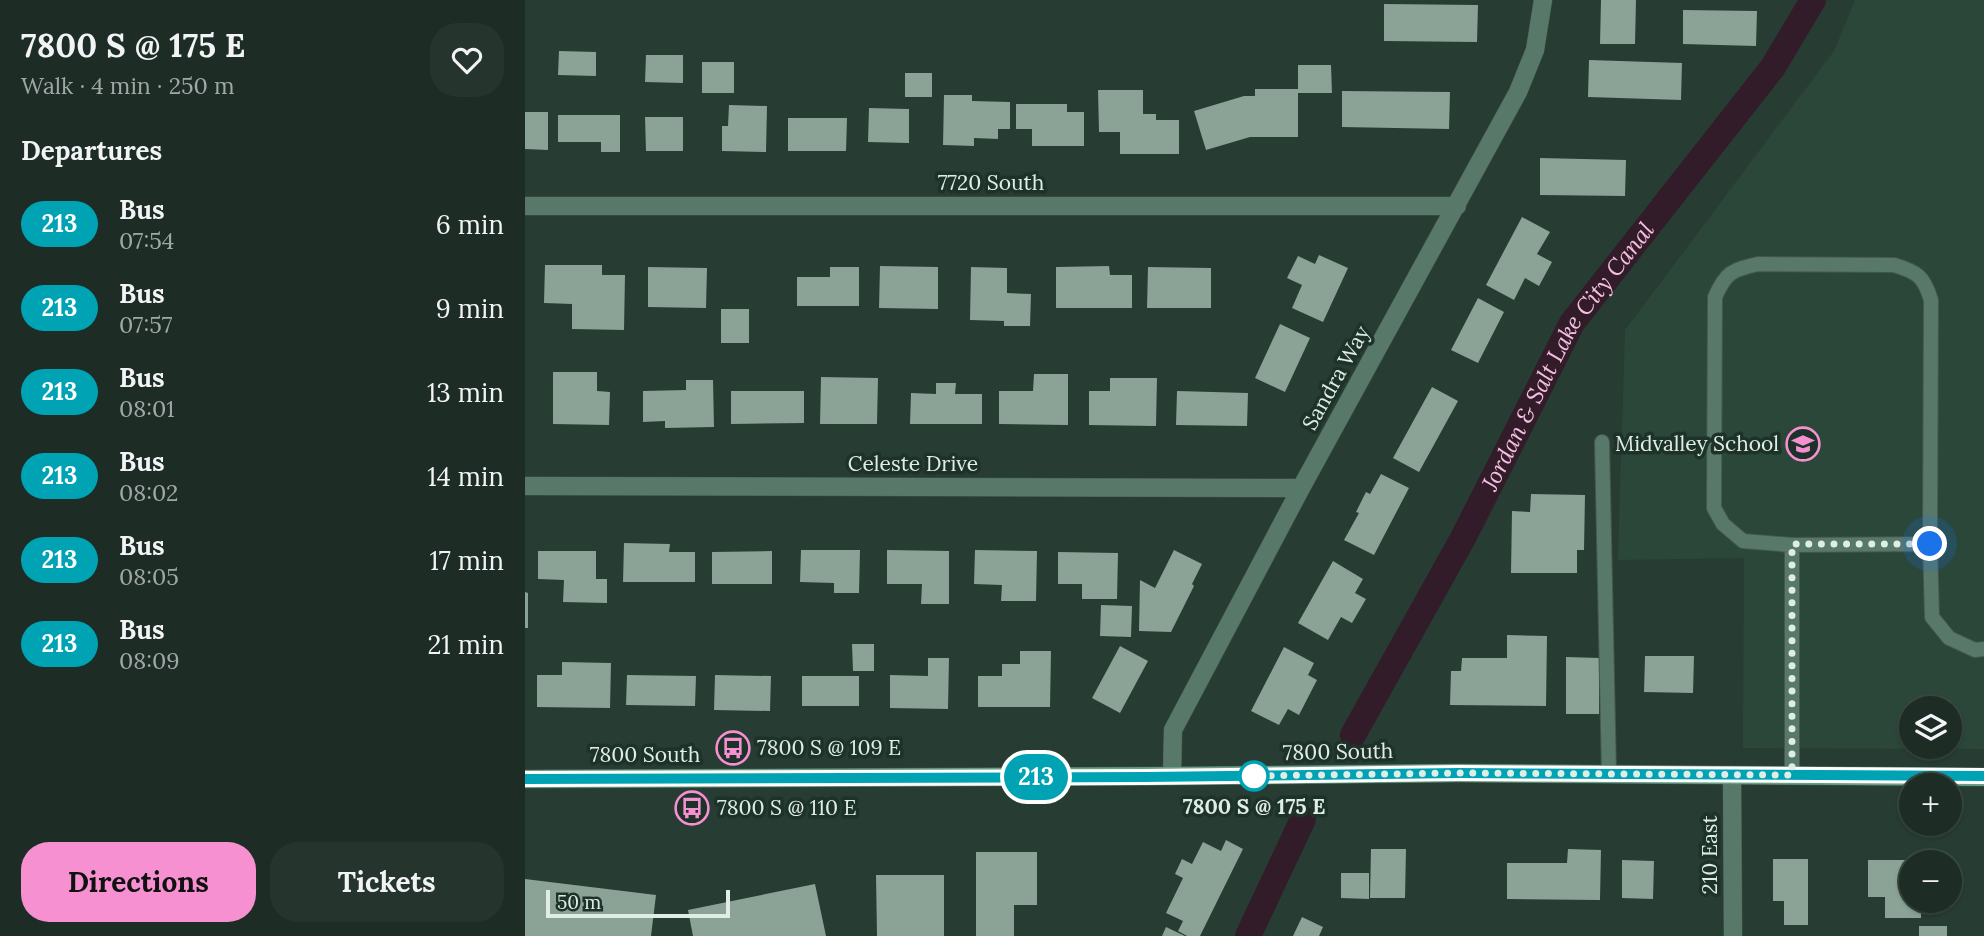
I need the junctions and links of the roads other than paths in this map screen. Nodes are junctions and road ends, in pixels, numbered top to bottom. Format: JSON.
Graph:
{"nodes":[{"id":1,"x":1543,"y":0,"type":"edge"},
{"id":2,"x":525,"y":206,"type":"edge"},
{"id":3,"x":1457,"y":206,"type":"junction"},
{"id":4,"x":1602,"y":442,"type":"dead end"},
{"id":5,"x":525,"y":486,"type":"edge"},
{"id":6,"x":1301,"y":488,"type":"junction"},
{"id":7,"x":1792,"y":544,"type":"junction"},
{"id":8,"x":1930,"y":544,"type":"junction"},
{"id":9,"x":1984,"y":649,"type":"edge"},
{"id":10,"x":1609,"y":774,"type":"junction"},
{"id":11,"x":1732,"y":775,"type":"junction"},
{"id":12,"x":1792,"y":775,"type":"junction"},
{"id":13,"x":1172,"y":776,"type":"junction"},
{"id":14,"x":1984,"y":776,"type":"edge"},
{"id":15,"x":525,"y":779,"type":"edge"},
{"id":16,"x":1733,"y":936,"type":"edge"}],
"edges":[{"from":1,"to":3,"type":"street","name":"Sandra Way"},
{"from":2,"to":3,"type":"street","name":"7720 South"},
{"from":3,"to":6,"type":"street","name":"Sandra Way"},
{"from":4,"to":10,"type":"lane"},
{"from":5,"to":6,"type":"street","name":"Celeste Drive"},
{"from":6,"to":13,"type":"street","name":"Sandra Way"},
{"from":7,"to":8,"type":"lane"},
{"from":7,"to":8,"type":"lane"},
{"from":7,"to":12,"type":"lane"},
{"from":8,"to":9,"type":"lane"},
{"from":10,"to":11,"type":"main road","name":"7800 South"},
{"from":10,"to":13,"type":"main road","name":"7800 South"},
{"from":11,"to":12,"type":"main road","name":"7800 South"},
{"from":11,"to":16,"type":"street","name":"210 East"},
{"from":12,"to":14,"type":"main road","name":"7800 South"},
{"from":13,"to":15,"type":"main road","name":"7800 South"}]}
